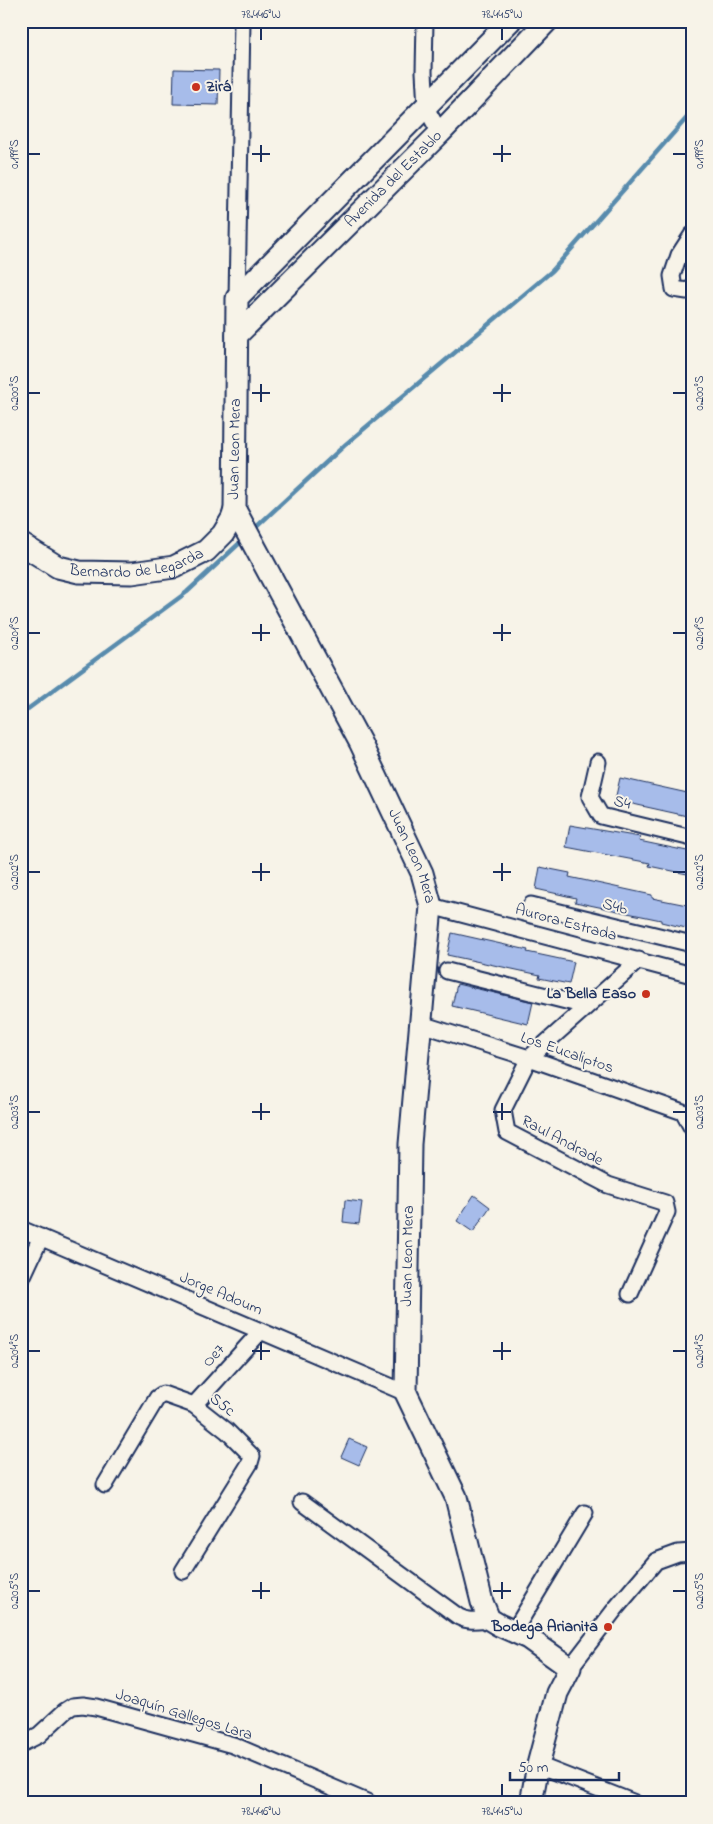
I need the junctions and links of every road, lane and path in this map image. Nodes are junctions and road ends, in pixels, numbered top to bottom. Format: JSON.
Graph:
{"nodes":[{"id":1,"x":242,"y":21,"type":"edge"},
{"id":2,"x":425,"y":21,"type":"edge"},
{"id":3,"x":510,"y":21,"type":"edge"},
{"id":4,"x":547,"y":21,"type":"edge"},
{"id":5,"x":426,"y":108,"type":"junction"},
{"id":6,"x":440,"y":133,"type":"junction"},
{"id":7,"x":692,"y":235,"type":"edge"},
{"id":8,"x":692,"y":288,"type":"edge"},
{"id":9,"x":237,"y":298,"type":"junction"},
{"id":10,"x":237,"y":334,"type":"junction"},
{"id":11,"x":235,"y":510,"type":"junction"},
{"id":12,"x":21,"y":544,"type":"edge"},
{"id":13,"x":598,"y":762,"type":"dead end"},
{"id":14,"x":692,"y":838,"type":"edge"},
{"id":15,"x":531,"y":904,"type":"dead end"},
{"id":16,"x":432,"y":906,"type":"junction"},
{"id":17,"x":692,"y":944,"type":"edge"},
{"id":18,"x":639,"y":960,"type":"junction"},
{"id":19,"x":447,"y":971,"type":"dead end"},
{"id":20,"x":692,"y":975,"type":"edge"},
{"id":21,"x":586,"y":1006,"type":"junction"},
{"id":22,"x":421,"y":1024,"type":"junction"},
{"id":23,"x":529,"y":1058,"type":"junction"},
{"id":24,"x":692,"y":1128,"type":"edge"},
{"id":25,"x":21,"y":1229,"type":"edge"},
{"id":26,"x":41,"y":1237,"type":"junction"},
{"id":27,"x":21,"y":1280,"type":"edge"},
{"id":28,"x":630,"y":1294,"type":"dead end"},
{"id":29,"x":261,"y":1330,"type":"junction"},
{"id":30,"x":406,"y":1393,"type":"junction"},
{"id":31,"x":194,"y":1405,"type":"junction"},
{"id":32,"x":105,"y":1485,"type":"dead end"},
{"id":33,"x":302,"y":1502,"type":"dead end"},
{"id":34,"x":585,"y":1513,"type":"dead end"},
{"id":35,"x":692,"y":1552,"type":"edge"},
{"id":36,"x":183,"y":1571,"type":"dead end"},
{"id":37,"x":489,"y":1619,"type":"junction"},
{"id":38,"x":514,"y":1631,"type":"junction"},
{"id":39,"x":570,"y":1668,"type":"junction"},
{"id":40,"x":21,"y":1744,"type":"edge"},
{"id":41,"x":538,"y":1765,"type":"junction"},
{"id":42,"x":369,"y":1803,"type":"edge"},
{"id":43,"x":531,"y":1803,"type":"edge"},
{"id":44,"x":634,"y":1803,"type":"edge"}],
"edges":[{"from":1,"to":9,"type":"street","name":"Juan Leon Mera"},
{"from":2,"to":5,"type":"street"},
{"from":3,"to":5,"type":"street","name":"Avenida del Establo"},
{"from":4,"to":6,"type":"street","name":"Avenida del Establo"},
{"from":5,"to":6,"type":"street"},
{"from":5,"to":9,"type":"street","name":"Avenida del Establo"},
{"from":6,"to":10,"type":"street","name":"Avenida del Establo"},
{"from":7,"to":8,"type":"street"},
{"from":9,"to":10,"type":"street","name":"Juan Leon Mera"},
{"from":10,"to":11,"type":"street","name":"Juan Leon Mera"},
{"from":11,"to":12,"type":"street","name":"Bernardo de Legarda"},
{"from":11,"to":16,"type":"street","name":"Juan Leon Mera"},
{"from":13,"to":14,"type":"street","name":"S4"},
{"from":15,"to":17,"type":"street","name":"S4b"},
{"from":16,"to":18,"type":"street","name":"Aurora Estrada"},
{"from":16,"to":22,"type":"street","name":"Juan Leon Mera"},
{"from":18,"to":20,"type":"street","name":"Aurora Estrada"},
{"from":18,"to":21,"type":"street","name":"Raul Andrade"},
{"from":19,"to":21,"type":"street"},
{"from":21,"to":23,"type":"street","name":"Raul Andrade"},
{"from":22,"to":23,"type":"street","name":"Los Eucaliptos"},
{"from":22,"to":30,"type":"street","name":"Juan Leon Mera"},
{"from":23,"to":24,"type":"street","name":"Los Eucaliptos"},
{"from":23,"to":28,"type":"street","name":"Raul Andrade"},
{"from":25,"to":26,"type":"street","name":"Jorge Adoum"},
{"from":26,"to":27,"type":"street"},
{"from":26,"to":29,"type":"street","name":"Jorge Adoum"},
{"from":29,"to":30,"type":"street","name":"Jorge Adoum"},
{"from":29,"to":31,"type":"street","name":"Oe7"},
{"from":30,"to":37,"type":"street","name":"Juan Leon Mera"},
{"from":31,"to":32,"type":"street","name":"S5c"},
{"from":31,"to":36,"type":"street","name":"S5c"},
{"from":33,"to":37,"type":"street"},
{"from":34,"to":38,"type":"street"},
{"from":35,"to":39,"type":"street"},
{"from":37,"to":38,"type":"street"},
{"from":38,"to":39,"type":"street"},
{"from":39,"to":41,"type":"street"},
{"from":40,"to":42,"type":"street","name":"Joaquín Gallegos Lara"},
{"from":41,"to":43,"type":"street"},
{"from":41,"to":44,"type":"street"}]}
